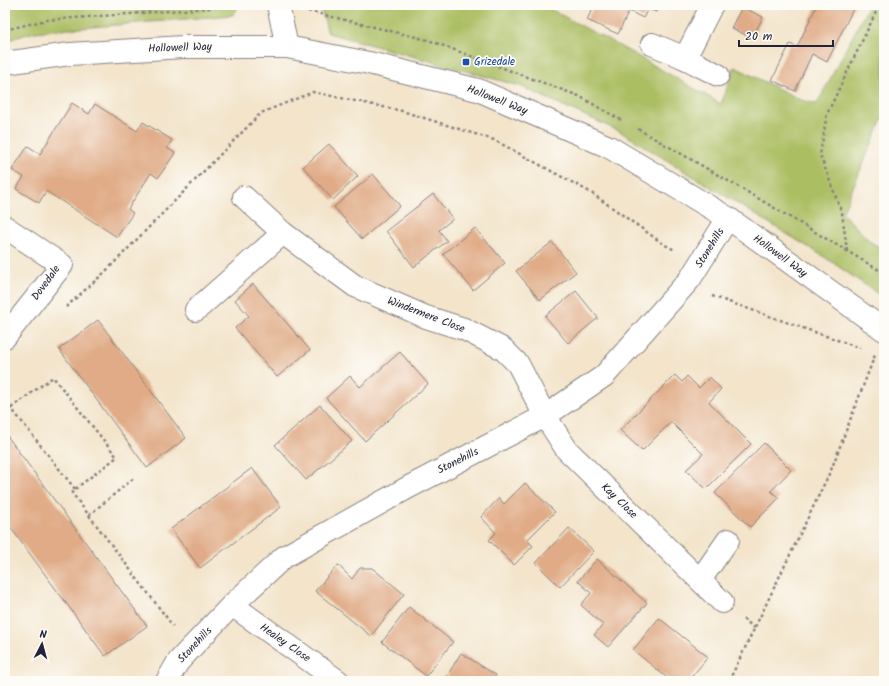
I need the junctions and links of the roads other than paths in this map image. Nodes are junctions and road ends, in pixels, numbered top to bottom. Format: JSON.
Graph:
{"nodes":[{"id":1,"x":278,"y":5,"type":"edge"},
{"id":2,"x":712,"y":5,"type":"edge"},
{"id":3,"x":652,"y":44,"type":"dead end"},
{"id":4,"x":287,"y":47,"type":"junction"},
{"id":5,"x":685,"y":58,"type":"junction"},
{"id":6,"x":5,"y":63,"type":"edge"},
{"id":7,"x":718,"y":75,"type":"dead end"},
{"id":8,"x":244,"y":197,"type":"dead end"},
{"id":9,"x":728,"y":218,"type":"junction"},
{"id":10,"x":5,"y":227,"type":"edge"},
{"id":11,"x":284,"y":234,"type":"junction"},
{"id":12,"x":196,"y":310,"type":"dead end"},
{"id":13,"x":884,"y":330,"type":"edge"},
{"id":14,"x":5,"y":337,"type":"edge"},
{"id":15,"x":545,"y":416,"type":"junction"},
{"id":16,"x":728,"y":540,"type":"dead end"},
{"id":17,"x":700,"y":580,"type":"junction"},
{"id":18,"x":722,"y":602,"type":"dead end"},
{"id":19,"x":232,"y":606,"type":"junction"},
{"id":20,"x":167,"y":681,"type":"edge"},
{"id":21,"x":338,"y":681,"type":"edge"}],
"edges":[{"from":1,"to":4,"type":"street"},
{"from":2,"to":5,"type":"street"},
{"from":3,"to":5,"type":"street"},
{"from":4,"to":6,"type":"street","name":"Hollowell Way"},
{"from":4,"to":9,"type":"street","name":"Hollowell Way"},
{"from":5,"to":7,"type":"street"},
{"from":8,"to":11,"type":"street","name":"Windermere Close"},
{"from":9,"to":13,"type":"street","name":"Hollowell Way"},
{"from":9,"to":15,"type":"street","name":"Stonehills"},
{"from":10,"to":14,"type":"street","name":"Dovedale"},
{"from":11,"to":12,"type":"street"},
{"from":11,"to":15,"type":"street","name":"Windermere Close"},
{"from":15,"to":17,"type":"street","name":"Kay Close"},
{"from":15,"to":19,"type":"street","name":"Stonehills"},
{"from":16,"to":17,"type":"street"},
{"from":17,"to":18,"type":"street","name":"Kay Close"},
{"from":19,"to":20,"type":"street","name":"Stonehills"},
{"from":19,"to":21,"type":"street","name":"Healey Close"}]}
